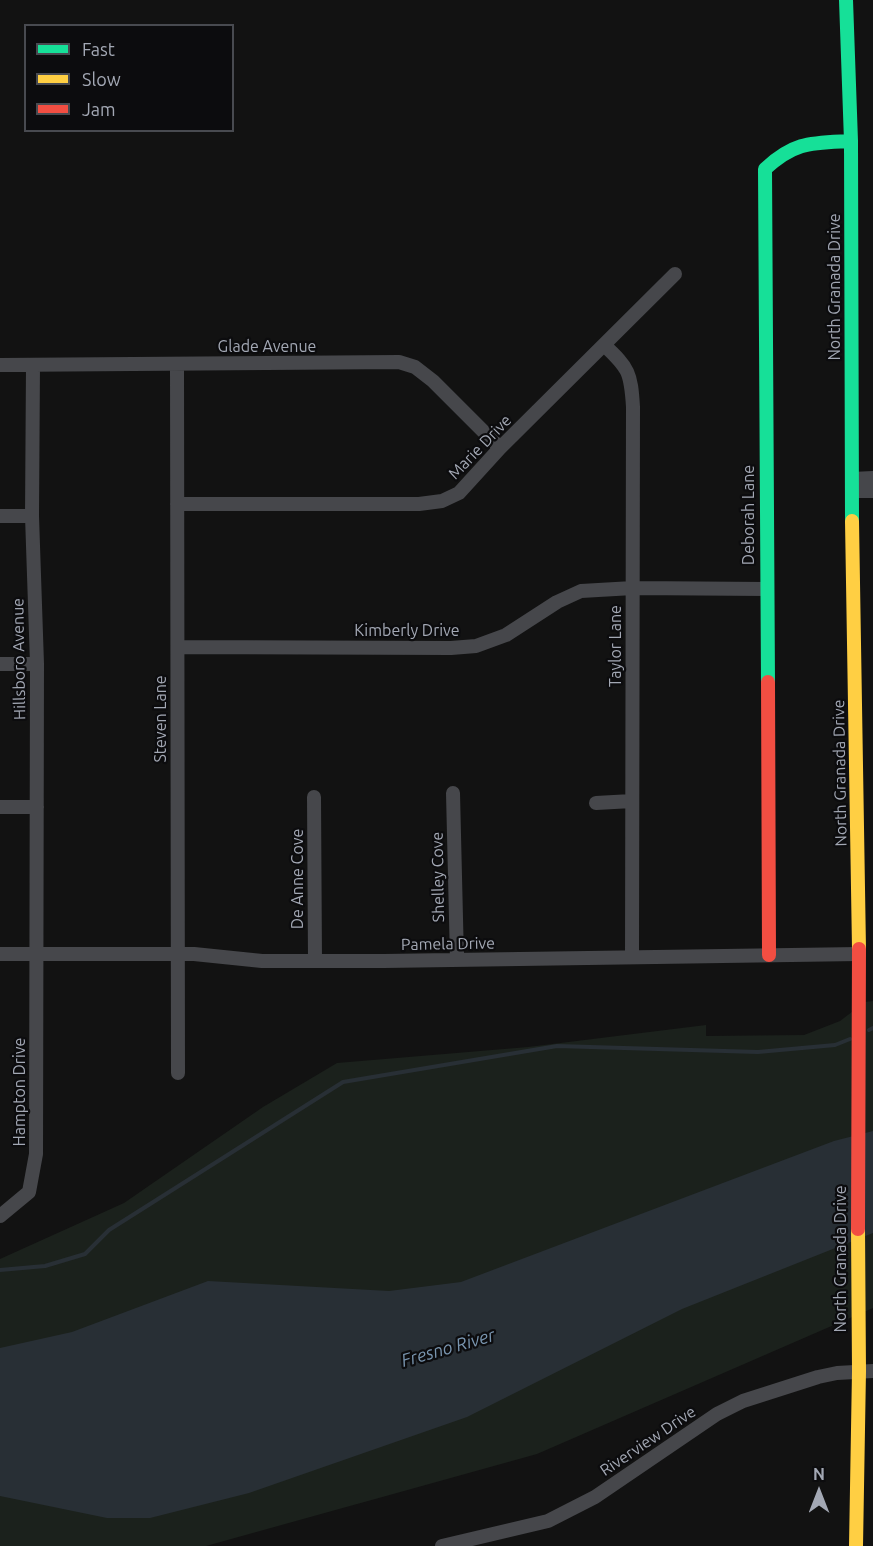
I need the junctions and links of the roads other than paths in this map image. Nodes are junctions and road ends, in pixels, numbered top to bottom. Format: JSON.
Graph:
{"nodes":[{"id":1,"x":846,"y":0,"type":"edge"},
{"id":2,"x":851,"y":141,"type":"junction"},
{"id":3,"x":675,"y":274,"type":"dead end"},
{"id":4,"x":604,"y":345,"type":"junction"},
{"id":5,"x":177,"y":364,"type":"junction"},
{"id":6,"x":0,"y":365,"type":"edge"},
{"id":7,"x":33,"y":365,"type":"junction"},
{"id":8,"x":500,"y":448,"type":"junction"},
{"id":9,"x":873,"y":478,"type":"edge"},
{"id":10,"x":852,"y":485,"type":"junction"},
{"id":11,"x":873,"y":491,"type":"edge"},
{"id":12,"x":177,"y":504,"type":"junction"},
{"id":13,"x":0,"y":516,"type":"edge"},
{"id":14,"x":32,"y":516,"type":"junction"},
{"id":15,"x":633,"y":588,"type":"junction"},
{"id":16,"x":766,"y":589,"type":"junction"},
{"id":17,"x":177,"y":647,"type":"junction"},
{"id":18,"x":0,"y":664,"type":"edge"},
{"id":19,"x":37,"y":664,"type":"junction"},
{"id":20,"x":453,"y":793,"type":"dead end"},
{"id":21,"x":314,"y":797,"type":"dead end"},
{"id":22,"x":632,"y":801,"type":"junction"},
{"id":23,"x":596,"y":803,"type":"dead end"},
{"id":24,"x":0,"y":807,"type":"edge"},
{"id":25,"x":37,"y":807,"type":"junction"},
{"id":26,"x":0,"y":954,"type":"edge"},
{"id":27,"x":37,"y":954,"type":"junction"},
{"id":28,"x":178,"y":954,"type":"junction"},
{"id":29,"x":860,"y":954,"type":"junction"},
{"id":30,"x":769,"y":955,"type":"junction"},
{"id":31,"x":632,"y":957,"type":"junction"},
{"id":32,"x":457,"y":960,"type":"junction"},
{"id":33,"x":315,"y":962,"type":"junction"},
{"id":34,"x":178,"y":1073,"type":"dead end"},
{"id":35,"x":0,"y":1216,"type":"edge"},
{"id":36,"x":858,"y":1371,"type":"junction"},
{"id":37,"x":873,"y":1371,"type":"edge"},
{"id":38,"x":442,"y":1546,"type":"edge"},
{"id":39,"x":856,"y":1546,"type":"edge"}],
"edges":[{"from":1,"to":2,"type":"street","name":"North Granada Drive"},
{"from":2,"to":10,"type":"street","name":"North Granada Drive"},
{"from":2,"to":16,"type":"street","name":"Deborah Lane"},
{"from":3,"to":4,"type":"street","name":"Marie Drive"},
{"from":4,"to":8,"type":"street","name":"Marie Drive"},
{"from":4,"to":15,"type":"street","name":"Taylor Lane"},
{"from":5,"to":7,"type":"street","name":"Glade Avenue"},
{"from":5,"to":8,"type":"street","name":"Glade Avenue"},
{"from":5,"to":12,"type":"street","name":"Steven Lane"},
{"from":6,"to":7,"type":"street","name":"Glade Avenue"},
{"from":7,"to":14,"type":"street","name":"Hillsboro Avenue"},
{"from":8,"to":12,"type":"street","name":"Marie Drive"},
{"from":9,"to":10,"type":"street"},
{"from":10,"to":11,"type":"street"},
{"from":10,"to":29,"type":"street","name":"North Granada Drive"},
{"from":12,"to":17,"type":"street","name":"Steven Lane"},
{"from":13,"to":14,"type":"street"},
{"from":14,"to":19,"type":"street","name":"Hillsboro Avenue"},
{"from":15,"to":16,"type":"street","name":"Kimberly Drive"},
{"from":15,"to":17,"type":"street","name":"Kimberly Drive"},
{"from":15,"to":22,"type":"street","name":"Taylor Lane"},
{"from":16,"to":30,"type":"street","name":"Deborah Lane"},
{"from":17,"to":28,"type":"street","name":"Steven Lane"},
{"from":18,"to":19,"type":"street"},
{"from":19,"to":25,"type":"street","name":"Hillsboro Avenue"},
{"from":20,"to":32,"type":"street","name":"Shelley Cove"},
{"from":21,"to":33,"type":"street","name":"De Anne Cove"},
{"from":22,"to":23,"type":"street"},
{"from":22,"to":31,"type":"street","name":"Taylor Lane"},
{"from":24,"to":25,"type":"street"},
{"from":25,"to":27,"type":"street","name":"Hillsboro Avenue"},
{"from":26,"to":27,"type":"street","name":"Pamela Drive"},
{"from":27,"to":28,"type":"street","name":"Pamela Drive"},
{"from":27,"to":35,"type":"street","name":"Hampton Drive"},
{"from":28,"to":33,"type":"street","name":"Pamela Drive"},
{"from":28,"to":34,"type":"street","name":"Steven Lane"},
{"from":29,"to":30,"type":"street","name":"Pamela Drive"},
{"from":29,"to":36,"type":"street","name":"North Granada Drive"},
{"from":30,"to":31,"type":"street","name":"Pamela Drive"},
{"from":31,"to":32,"type":"street","name":"Pamela Drive"},
{"from":32,"to":33,"type":"street","name":"Pamela Drive"},
{"from":36,"to":37,"type":"street","name":"Riverview Drive"},
{"from":36,"to":38,"type":"street","name":"Riverview Drive"},
{"from":36,"to":39,"type":"street","name":"North Granada Drive"}]}
